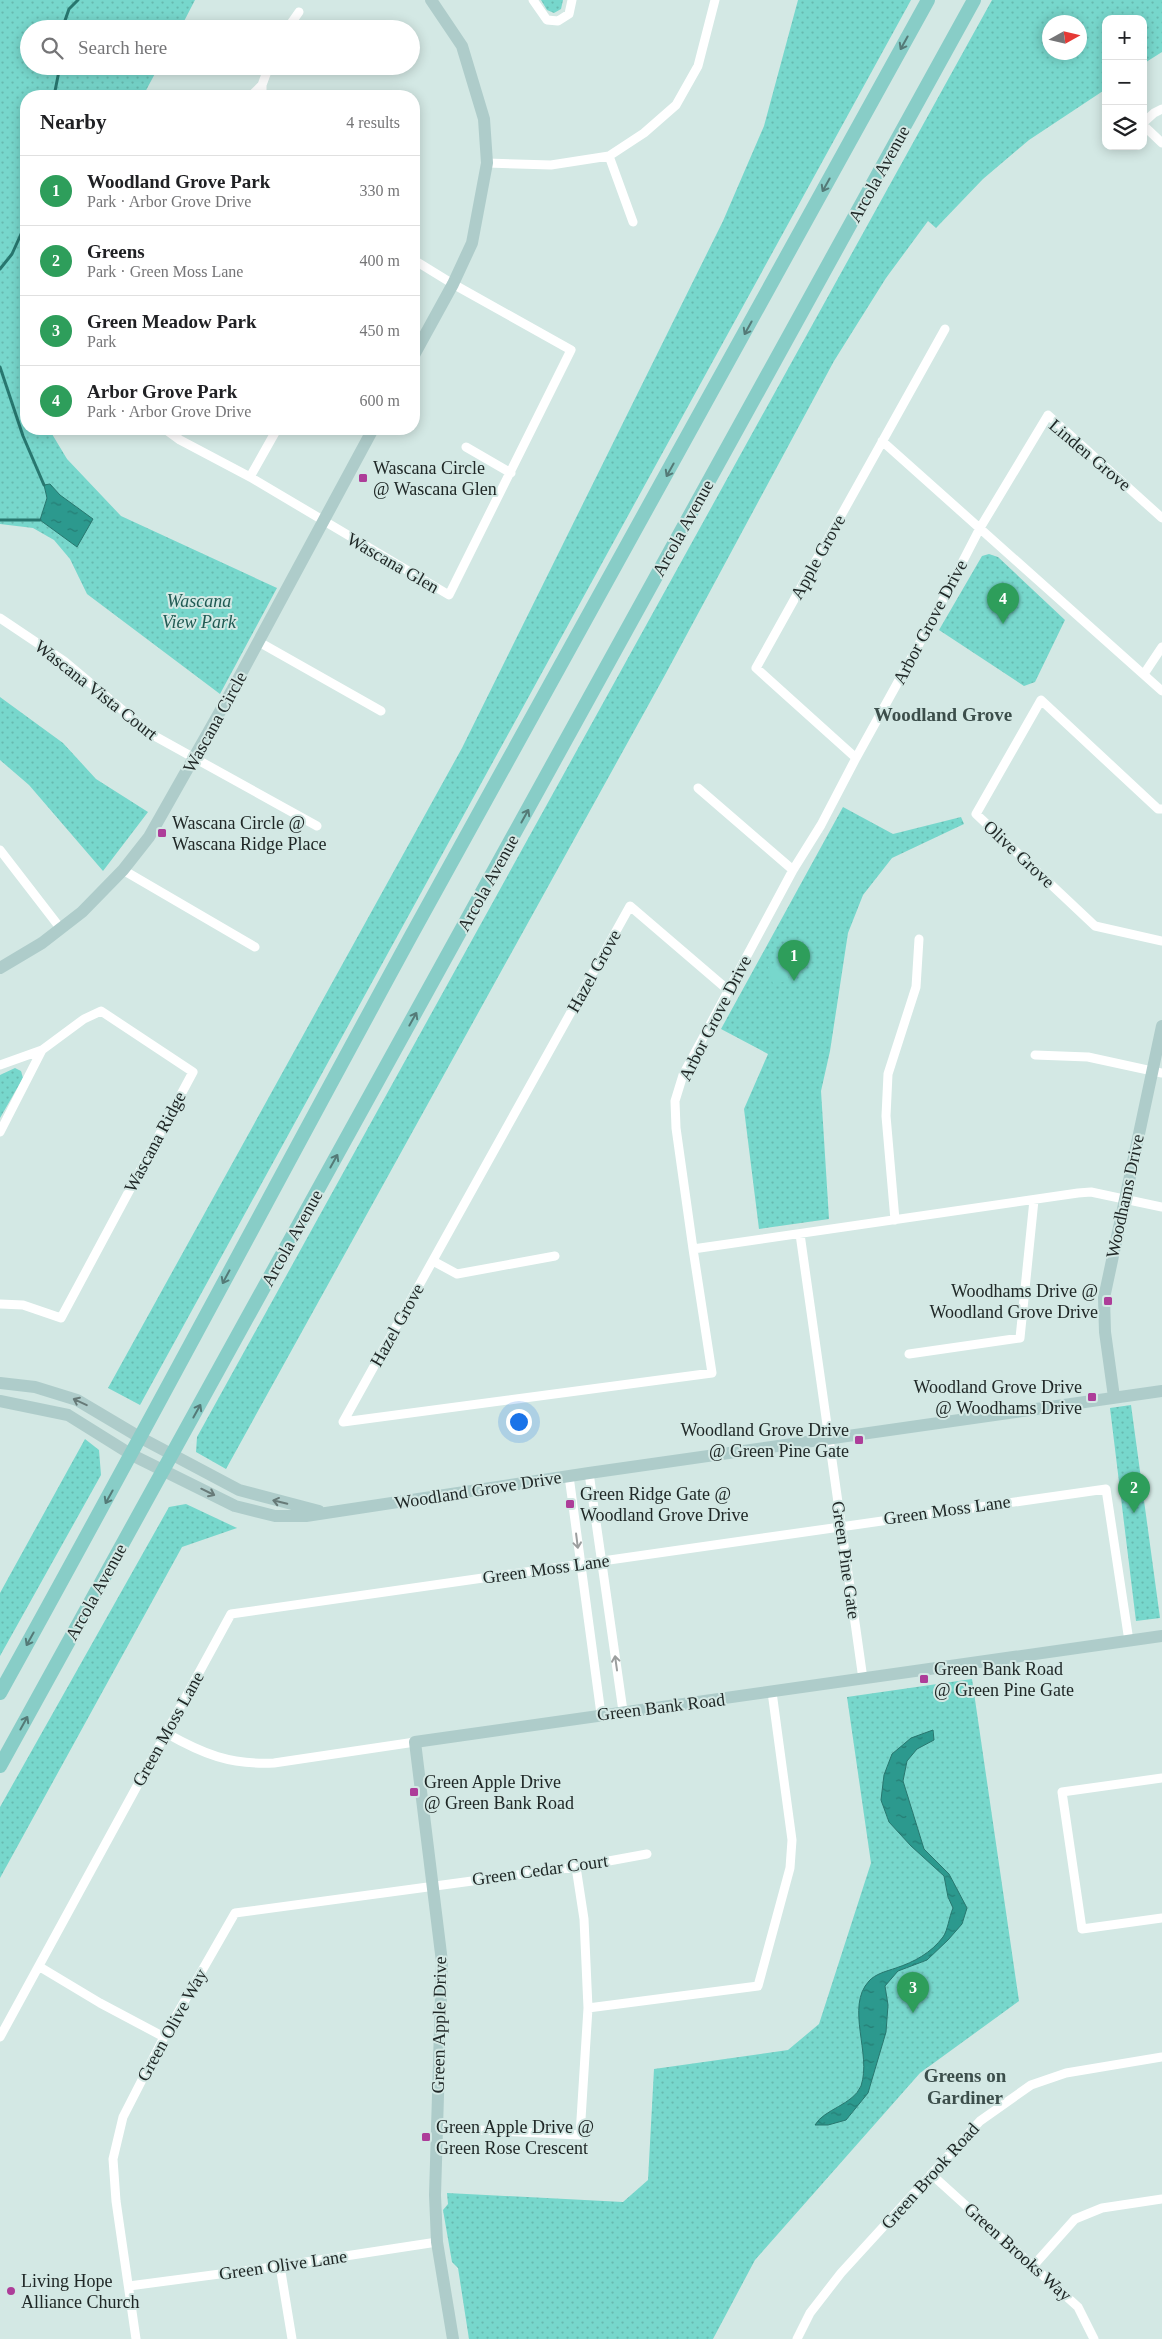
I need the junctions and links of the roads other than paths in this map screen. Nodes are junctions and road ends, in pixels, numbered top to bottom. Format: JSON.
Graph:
{"nodes":[{"id":1,"x":431,"y":0,"type":"edge"},
{"id":2,"x":534,"y":0,"type":"edge"},
{"id":3,"x":572,"y":0,"type":"edge"},
{"id":4,"x":715,"y":0,"type":"edge"},
{"id":5,"x":928,"y":0,"type":"edge"},
{"id":6,"x":974,"y":0,"type":"edge"},
{"id":7,"x":299,"y":12,"type":"dead end"},
{"id":8,"x":293,"y":20,"type":"edge"},
{"id":9,"x":266,"y":75,"type":"edge"},
{"id":10,"x":262,"y":85,"type":"junction"},
{"id":11,"x":257,"y":90,"type":"edge"},
{"id":12,"x":262,"y":90,"type":"edge"},
{"id":13,"x":1162,"y":109,"type":"edge"},
{"id":14,"x":1147,"y":120,"type":"edge"},
{"id":15,"x":1147,"y":128,"type":"edge"},
{"id":16,"x":1162,"y":144,"type":"edge"},
{"id":17,"x":609,"y":156,"type":"junction"},
{"id":18,"x":487,"y":163,"type":"junction"},
{"id":19,"x":633,"y":222,"type":"dead end"},
{"id":20,"x":420,"y":264,"type":"edge"},
{"id":21,"x":452,"y":284,"type":"junction"},
{"id":22,"x":946,"y":330,"type":"dead end"},
{"id":23,"x":420,"y":344,"type":"edge"},
{"id":24,"x":173,"y":435,"type":"edge"},
{"id":25,"x":274,"y":435,"type":"edge"},
{"id":26,"x":370,"y":435,"type":"edge"},
{"id":27,"x":882,"y":441,"type":"junction"},
{"id":28,"x":466,"y":447,"type":"dead end"},
{"id":29,"x":511,"y":473,"type":"junction"},
{"id":30,"x":250,"y":477,"type":"junction"},
{"id":31,"x":1162,"y":518,"type":"edge"},
{"id":32,"x":323,"y":521,"type":"junction"},
{"id":33,"x":980,"y":528,"type":"junction"},
{"id":34,"x":0,"y":618,"type":"edge"},
{"id":35,"x":259,"y":642,"type":"junction"},
{"id":36,"x":1162,"y":647,"type":"edge"},
{"id":37,"x":1144,"y":674,"type":"junction"},
{"id":38,"x":1162,"y":691,"type":"edge"},
{"id":39,"x":381,"y":711,"type":"dead end"},
{"id":40,"x":194,"y":758,"type":"junction"},
{"id":41,"x":856,"y":758,"type":"junction"},
{"id":42,"x":698,"y":788,"type":"dead end"},
{"id":43,"x":1162,"y":810,"type":"edge"},
{"id":44,"x":317,"y":826,"type":"dead end"},
{"id":45,"x":0,"y":850,"type":"edge"},
{"id":46,"x":123,"y":870,"type":"junction"},
{"id":47,"x":794,"y":870,"type":"junction"},
{"id":48,"x":61,"y":929,"type":"junction"},
{"id":49,"x":919,"y":939,"type":"dead end"},
{"id":50,"x":1162,"y":941,"type":"edge"},
{"id":51,"x":255,"y":947,"type":"dead end"},
{"id":52,"x":0,"y":968,"type":"edge"},
{"id":53,"x":728,"y":990,"type":"junction"},
{"id":54,"x":1162,"y":1026,"type":"edge"},
{"id":55,"x":42,"y":1050,"type":"junction"},
{"id":56,"x":1035,"y":1055,"type":"dead end"},
{"id":57,"x":0,"y":1066,"type":"edge"},
{"id":58,"x":1157,"y":1072,"type":"edge"},
{"id":59,"x":0,"y":1132,"type":"edge"},
{"id":60,"x":1034,"y":1200,"type":"junction"},
{"id":61,"x":1124,"y":1200,"type":"junction"},
{"id":62,"x":1162,"y":1207,"type":"edge"},
{"id":63,"x":895,"y":1220,"type":"junction"},
{"id":64,"x":800,"y":1234,"type":"junction"},
{"id":65,"x":693,"y":1249,"type":"junction"},
{"id":66,"x":555,"y":1256,"type":"dead end"},
{"id":67,"x":433,"y":1261,"type":"junction"},
{"id":68,"x":0,"y":1304,"type":"edge"},
{"id":69,"x":909,"y":1354,"type":"dead end"},
{"id":70,"x":0,"y":1383,"type":"edge"},
{"id":71,"x":1162,"y":1391,"type":"edge"},
{"id":72,"x":1114,"y":1397,"type":"junction"},
{"id":73,"x":0,"y":1401,"type":"edge"},
{"id":74,"x":141,"y":1438,"type":"junction"},
{"id":75,"x":829,"y":1440,"type":"junction"},
{"id":76,"x":173,"y":1454,"type":"junction"},
{"id":77,"x":132,"y":1455,"type":"junction"},
{"id":78,"x":164,"y":1470,"type":"junction"},
{"id":79,"x":589,"y":1473,"type":"junction"},
{"id":80,"x":569,"y":1476,"type":"junction"},
{"id":81,"x":328,"y":1513,"type":"junction"},
{"id":82,"x":841,"y":1525,"type":"junction"},
{"id":83,"x":601,"y":1561,"type":"junction"},
{"id":84,"x":580,"y":1564,"type":"junction"},
{"id":85,"x":1162,"y":1636,"type":"edge"},
{"id":86,"x":1129,"y":1641,"type":"junction"},
{"id":87,"x":863,"y":1679,"type":"junction"},
{"id":88,"x":0,"y":1692,"type":"edge"},
{"id":89,"x":772,"y":1692,"type":"junction"},
{"id":90,"x":622,"y":1711,"type":"junction"},
{"id":91,"x":601,"y":1714,"type":"junction"},
{"id":92,"x":166,"y":1733,"type":"junction"},
{"id":93,"x":415,"y":1742,"type":"junction"},
{"id":94,"x":0,"y":1766,"type":"edge"},
{"id":95,"x":1162,"y":1778,"type":"edge"},
{"id":96,"x":647,"y":1854,"type":"dead end"},
{"id":97,"x":576,"y":1867,"type":"junction"},
{"id":98,"x":433,"y":1885,"type":"junction"},
{"id":99,"x":1162,"y":1918,"type":"edge"},
{"id":100,"x":40,"y":1967,"type":"junction"},
{"id":101,"x":588,"y":2008,"type":"junction"},
{"id":102,"x":0,"y":2037,"type":"edge"},
{"id":103,"x":164,"y":2037,"type":"junction"},
{"id":104,"x":1162,"y":2058,"type":"edge"},
{"id":105,"x":436,"y":2128,"type":"junction"},
{"id":106,"x":931,"y":2174,"type":"junction"},
{"id":107,"x":1162,"y":2199,"type":"edge"},
{"id":108,"x":437,"y":2242,"type":"junction"},
{"id":109,"x":1034,"y":2265,"type":"junction"},
{"id":110,"x":280,"y":2266,"type":"junction"},
{"id":111,"x":129,"y":2286,"type":"junction"},
{"id":112,"x":136,"y":2339,"type":"edge"},
{"id":113,"x":292,"y":2339,"type":"edge"},
{"id":114,"x":453,"y":2339,"type":"edge"},
{"id":115,"x":798,"y":2339,"type":"edge"},
{"id":116,"x":1094,"y":2339,"type":"edge"}],
"edges":[{"from":1,"to":18,"type":"street"},
{"from":2,"to":3,"type":"street"},
{"from":4,"to":17,"type":"street"},
{"from":5,"to":74,"type":"main road","name":"Arcola Avenue","one_way":true},
{"from":76,"to":6,"type":"main road","name":"Arcola Avenue","one_way":true},
{"from":7,"to":8,"type":"street"},
{"from":9,"to":10,"type":"street"},
{"from":10,"to":11,"type":"street"},
{"from":10,"to":12,"type":"street"},
{"from":13,"to":14,"type":"street"},
{"from":15,"to":16,"type":"street"},
{"from":17,"to":18,"type":"street"},
{"from":17,"to":19,"type":"street"},
{"from":18,"to":21,"type":"street"},
{"from":20,"to":21,"type":"street"},
{"from":21,"to":23,"type":"street"},
{"from":21,"to":29,"type":"street","name":"Wascana Glen"},
{"from":22,"to":27,"type":"street","name":"Apple Grove"},
{"from":24,"to":30,"type":"street"},
{"from":25,"to":30,"type":"street"},
{"from":26,"to":32,"type":"street","name":"Wascana Circle"},
{"from":27,"to":33,"type":"street"},
{"from":27,"to":41,"type":"street","name":"Apple Grove"},
{"from":28,"to":29,"type":"street"},
{"from":29,"to":32,"type":"street","name":"Wascana Glen"},
{"from":30,"to":32,"type":"street"},
{"from":31,"to":33,"type":"street","name":"Linden Grove"},
{"from":32,"to":35,"type":"street","name":"Wascana Circle"},
{"from":33,"to":37,"type":"street"},
{"from":33,"to":41,"type":"street","name":"Arbor Grove Drive"},
{"from":34,"to":40,"type":"street","name":"Wascana Vista Court"},
{"from":35,"to":39,"type":"street"},
{"from":35,"to":40,"type":"street","name":"Wascana Circle"},
{"from":36,"to":37,"type":"street"},
{"from":37,"to":38,"type":"street"},
{"from":40,"to":44,"type":"street","name":"Wascana Vista Court"},
{"from":40,"to":46,"type":"street","name":"Wascana Circle"},
{"from":41,"to":47,"type":"street","name":"Arbor Grove Drive"},
{"from":42,"to":47,"type":"street"},
{"from":43,"to":50,"type":"street","name":"Olive Grove"},
{"from":45,"to":48,"type":"street"},
{"from":46,"to":48,"type":"street","name":"Wascana Circle"},
{"from":46,"to":51,"type":"street"},
{"from":47,"to":53,"type":"street","name":"Arbor Grove Drive"},
{"from":48,"to":52,"type":"street","name":"Wascana Circle"},
{"from":49,"to":63,"type":"street"},
{"from":53,"to":65,"type":"street","name":"Arbor Grove Drive"},
{"from":53,"to":67,"type":"street","name":"Hazel Grove"},
{"from":54,"to":58,"type":"street","name":"Woodhams Drive"},
{"from":55,"to":57,"type":"street","name":"Wascana Ridge"},
{"from":55,"to":59,"type":"street","name":"Wascana Ridge"},
{"from":55,"to":68,"type":"street","name":"Wascana Ridge"},
{"from":56,"to":58,"type":"street"},
{"from":58,"to":61,"type":"street","name":"Woodhams Drive"},
{"from":60,"to":61,"type":"street"},
{"from":60,"to":63,"type":"street"},
{"from":60,"to":69,"type":"street"},
{"from":61,"to":62,"type":"street"},
{"from":61,"to":72,"type":"street","name":"Woodhams Drive"},
{"from":63,"to":64,"type":"street"},
{"from":64,"to":65,"type":"street"},
{"from":64,"to":75,"type":"street","name":"Green Pine Gate"},
{"from":65,"to":67,"type":"street","name":"Hazel Grove"},
{"from":66,"to":67,"type":"street"},
{"from":74,"to":70,"type":"street","name":"Woodland Grove Drive","one_way":true},
{"from":71,"to":72,"type":"street","name":"Woodland Grove Drive"},
{"from":72,"to":75,"type":"street","name":"Woodland Grove Drive"},
{"from":73,"to":77,"type":"street","name":"Woodland Grove Drive"},
{"from":74,"to":76,"type":"street","name":"Woodland Grove Drive"},
{"from":74,"to":77,"type":"main road","name":"Arcola Avenue"},
{"from":75,"to":79,"type":"street","name":"Woodland Grove Drive"},
{"from":75,"to":82,"type":"street","name":"Green Pine Gate"},
{"from":76,"to":78,"type":"main road","name":"Arcola Avenue"},
{"from":81,"to":76,"type":"street","name":"Woodland Grove Drive","one_way":true},
{"from":77,"to":78,"type":"street","name":"Woodland Grove Drive"},
{"from":77,"to":88,"type":"main road","name":"Arcola Avenue","one_way":true},
{"from":78,"to":81,"type":"street","name":"Woodland Grove Drive","one_way":true},
{"from":94,"to":78,"type":"main road","name":"Arcola Avenue","one_way":true},
{"from":79,"to":80,"type":"street","name":"Woodland Grove Drive"},
{"from":79,"to":83,"type":"street"},
{"from":80,"to":81,"type":"street","name":"Woodland Grove Drive"},
{"from":80,"to":84,"type":"street","one_way":true},
{"from":82,"to":83,"type":"street","name":"Green Moss Lane"},
{"from":82,"to":86,"type":"street","name":"Green Moss Lane"},
{"from":82,"to":87,"type":"street","name":"Green Pine Gate"},
{"from":83,"to":84,"type":"street","name":"Green Moss Lane"},
{"from":90,"to":83,"type":"street","one_way":true},
{"from":84,"to":91,"type":"street"},
{"from":84,"to":92,"type":"street","name":"Green Moss Lane"},
{"from":85,"to":86,"type":"street","name":"Green Bank Road"},
{"from":86,"to":87,"type":"street","name":"Green Bank Road"},
{"from":87,"to":89,"type":"street","name":"Green Bank Road"},
{"from":89,"to":90,"type":"street","name":"Green Bank Road"},
{"from":89,"to":101,"type":"street"},
{"from":90,"to":91,"type":"street","name":"Green Bank Road"},
{"from":91,"to":93,"type":"street","name":"Green Bank Road"},
{"from":92,"to":93,"type":"street","name":"Green Bank Road"},
{"from":92,"to":100,"type":"street","name":"Green Moss Lane"},
{"from":93,"to":98,"type":"street","name":"Green Apple Drive"},
{"from":95,"to":99,"type":"street"},
{"from":96,"to":97,"type":"street","name":"Green Cedar Court"},
{"from":97,"to":98,"type":"street","name":"Green Cedar Court"},
{"from":97,"to":101,"type":"street"},
{"from":98,"to":103,"type":"street","name":"Green Olive Way"},
{"from":98,"to":105,"type":"street","name":"Green Apple Drive"},
{"from":100,"to":102,"type":"street","name":"Green Moss Lane"},
{"from":100,"to":103,"type":"street"},
{"from":101,"to":105,"type":"street"},
{"from":103,"to":111,"type":"street","name":"Green Olive Way"},
{"from":104,"to":106,"type":"street","name":"Green Brook Road"},
{"from":105,"to":108,"type":"street","name":"Green Apple Drive"},
{"from":106,"to":109,"type":"street","name":"Green Brooks Way"},
{"from":106,"to":115,"type":"street","name":"Green Brook Road"},
{"from":107,"to":109,"type":"street"},
{"from":108,"to":110,"type":"street","name":"Green Olive Lane"},
{"from":108,"to":114,"type":"street","name":"Green Apple Drive"},
{"from":109,"to":116,"type":"street","name":"Green Brooks Way"},
{"from":110,"to":111,"type":"street","name":"Green Olive Lane"},
{"from":110,"to":113,"type":"street"},
{"from":111,"to":112,"type":"street","name":"Green Olive Way"}]}
